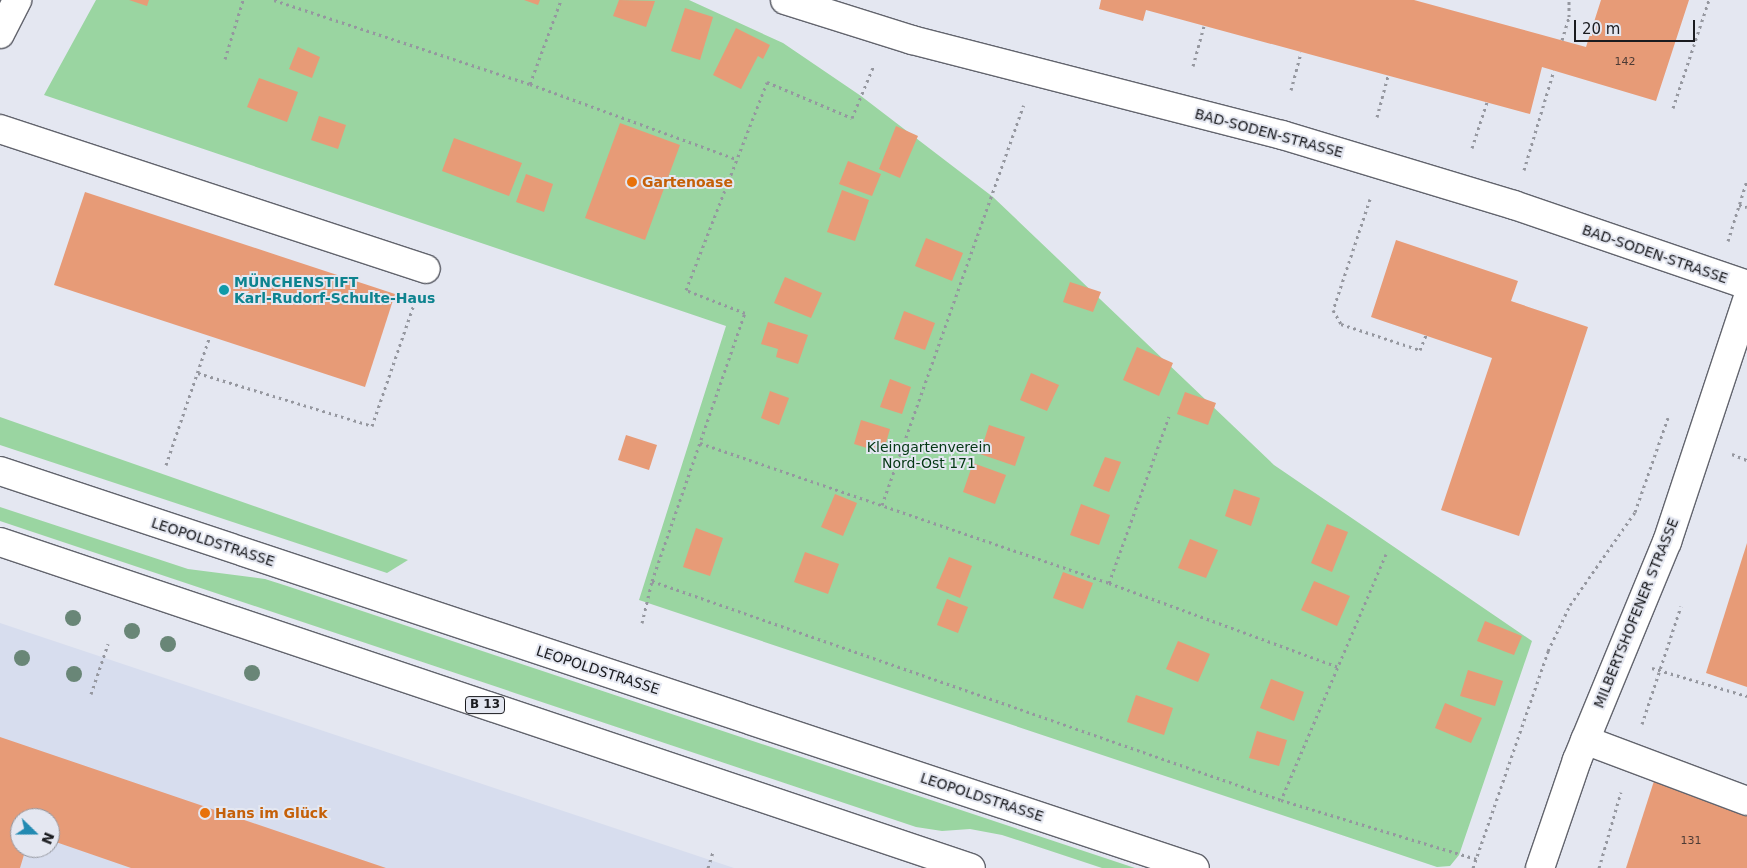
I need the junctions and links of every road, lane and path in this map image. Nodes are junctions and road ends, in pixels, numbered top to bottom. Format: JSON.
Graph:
{"nodes":[{"id":1,"x":18,"y":0,"type":"edge"},
{"id":2,"x":243,"y":0,"type":"edge"},
{"id":3,"x":274,"y":0,"type":"edge"},
{"id":4,"x":561,"y":0,"type":"edge"},
{"id":5,"x":785,"y":0,"type":"edge"},
{"id":6,"x":1569,"y":0,"type":"edge"},
{"id":7,"x":1709,"y":0,"type":"edge"},
{"id":8,"x":1204,"y":26,"type":"dead end"},
{"id":9,"x":887,"y":32,"type":"junction"},
{"id":10,"x":0,"y":34,"type":"edge"},
{"id":11,"x":1562,"y":40,"type":"dead end"},
{"id":12,"x":1301,"y":52,"type":"dead end"},
{"id":13,"x":225,"y":59,"type":"dead end"},
{"id":14,"x":1193,"y":66,"type":"dead end"},
{"id":15,"x":1554,"y":70,"type":"dead end"},
{"id":16,"x":1035,"y":72,"type":"junction"},
{"id":17,"x":1388,"y":76,"type":"dead end"},
{"id":18,"x":530,"y":84,"type":"junction"},
{"id":19,"x":1291,"y":90,"type":"dead end"},
{"id":20,"x":1487,"y":102,"type":"dead end"},
{"id":21,"x":1673,"y":108,"type":"dead end"},
{"id":22,"x":1376,"y":117,"type":"dead end"},
{"id":23,"x":0,"y":130,"type":"edge"},
{"id":24,"x":1472,"y":148,"type":"dead end"},
{"id":25,"x":736,"y":158,"type":"junction"},
{"id":26,"x":1381,"y":165,"type":"junction"},
{"id":27,"x":1747,"y":180,"type":"edge"},
{"id":28,"x":1514,"y":205,"type":"junction"},
{"id":29,"x":1739,"y":205,"type":"junction"},
{"id":30,"x":1747,"y":208,"type":"edge"},
{"id":31,"x":426,"y":269,"type":"joint"},
{"id":32,"x":1718,"y":275,"type":"junction"},
{"id":33,"x":1747,"y":285,"type":"edge"},
{"id":34,"x":1747,"y":300,"type":"edge"},
{"id":35,"x":1426,"y":335,"type":"dead end"},
{"id":36,"x":210,"y":336,"type":"dead end"},
{"id":37,"x":198,"y":373,"type":"junction"},
{"id":38,"x":1670,"y":412,"type":"dead end"},
{"id":39,"x":1169,"y":416,"type":"dead end"},
{"id":40,"x":700,"y":443,"type":"junction"},
{"id":41,"x":1733,"y":446,"type":"dead end"},
{"id":42,"x":1728,"y":463,"type":"dead end"},
{"id":43,"x":166,"y":465,"type":"dead end"},
{"id":44,"x":0,"y":471,"type":"edge"},
{"id":45,"x":882,"y":505,"type":"junction"},
{"id":46,"x":0,"y":542,"type":"edge"},
{"id":47,"x":1386,"y":554,"type":"dead end"},
{"id":48,"x":652,"y":581,"type":"junction"},
{"id":49,"x":1108,"y":583,"type":"junction"},
{"id":50,"x":1682,"y":605,"type":"dead end"},
{"id":51,"x":642,"y":623,"type":"dead end"},
{"id":52,"x":108,"y":644,"type":"dead end"},
{"id":53,"x":1618,"y":658,"type":"junction"},
{"id":54,"x":1338,"y":666,"type":"junction"},
{"id":55,"x":1660,"y":671,"type":"junction"},
{"id":56,"x":91,"y":694,"type":"dead end"},
{"id":57,"x":1747,"y":696,"type":"edge"},
{"id":58,"x":1585,"y":740,"type":"junction"},
{"id":59,"x":1630,"y":758,"type":"junction"},
{"id":60,"x":1281,"y":800,"type":"junction"},
{"id":61,"x":1747,"y":801,"type":"edge"},
{"id":62,"x":713,"y":852,"type":"dead end"},
{"id":63,"x":1476,"y":859,"type":"junction"},
{"id":64,"x":708,"y":868,"type":"edge"},
{"id":65,"x":971,"y":868,"type":"edge"},
{"id":66,"x":1196,"y":868,"type":"edge"},
{"id":67,"x":1473,"y":868,"type":"edge"},
{"id":68,"x":1540,"y":868,"type":"edge"},
{"id":69,"x":1598,"y":868,"type":"edge"}],
"edges":[{"from":1,"to":10,"type":"main road"},
{"from":2,"to":13,"type":"path"},
{"from":3,"to":18,"type":"path"},
{"from":4,"to":18,"type":"path"},
{"from":5,"to":9,"type":"main road","name":"BAD-SODEN-STRASSE"},
{"from":6,"to":11,"type":"path"},
{"from":7,"to":21,"type":"path"},
{"from":8,"to":14,"type":"path"},
{"from":9,"to":16,"type":"main road","name":"BAD-SODEN-STRASSE"},
{"from":9,"to":25,"type":"path"},
{"from":12,"to":19,"type":"path"},
{"from":15,"to":28,"type":"path"},
{"from":16,"to":26,"type":"main road","name":"BAD-SODEN-STRASSE"},
{"from":16,"to":45,"type":"path"},
{"from":17,"to":22,"type":"path"},
{"from":18,"to":25,"type":"path"},
{"from":20,"to":24,"type":"path"},
{"from":23,"to":31,"type":"main road"},
{"from":25,"to":40,"type":"path"},
{"from":26,"to":28,"type":"main road","name":"BAD-SODEN-STRASSE"},
{"from":26,"to":35,"type":"path"},
{"from":27,"to":29,"type":"path"},
{"from":28,"to":32,"type":"main road","name":"BAD-SODEN-STRASSE"},
{"from":29,"to":30,"type":"path"},
{"from":29,"to":32,"type":"path"},
{"from":31,"to":37,"type":"path"},
{"from":32,"to":33,"type":"main road","name":"BAD-SODEN-STRASSE"},
{"from":34,"to":53,"type":"main road","name":"MILBERTSHOFENER STRASSE"},
{"from":36,"to":37,"type":"path"},
{"from":37,"to":43,"type":"path"},
{"from":38,"to":63,"type":"path"},
{"from":39,"to":49,"type":"path"},
{"from":40,"to":45,"type":"path"},
{"from":40,"to":48,"type":"path"},
{"from":41,"to":42,"type":"path"},
{"from":44,"to":66,"type":"main road","name":"LEOPOLDSTRASSE"},
{"from":45,"to":49,"type":"path"},
{"from":46,"to":65,"type":"main road","number":"B 13"},
{"from":47,"to":54,"type":"path"},
{"from":48,"to":51,"type":"path"},
{"from":48,"to":60,"type":"path"},
{"from":49,"to":54,"type":"path"},
{"from":50,"to":55,"type":"path"},
{"from":52,"to":56,"type":"path"},
{"from":53,"to":55,"type":"path"},
{"from":53,"to":58,"type":"main road","name":"MILBERTSHOFENER STRASSE"},
{"from":54,"to":60,"type":"path"},
{"from":55,"to":57,"type":"path"},
{"from":55,"to":59,"type":"path"},
{"from":58,"to":59,"type":"main road"},
{"from":58,"to":68,"type":"main road","name":"MILBERTSHOFENER STRASSE"},
{"from":59,"to":61,"type":"main road"},
{"from":59,"to":69,"type":"path"},
{"from":60,"to":63,"type":"path"},
{"from":62,"to":64,"type":"path"},
{"from":63,"to":67,"type":"path"}]}
